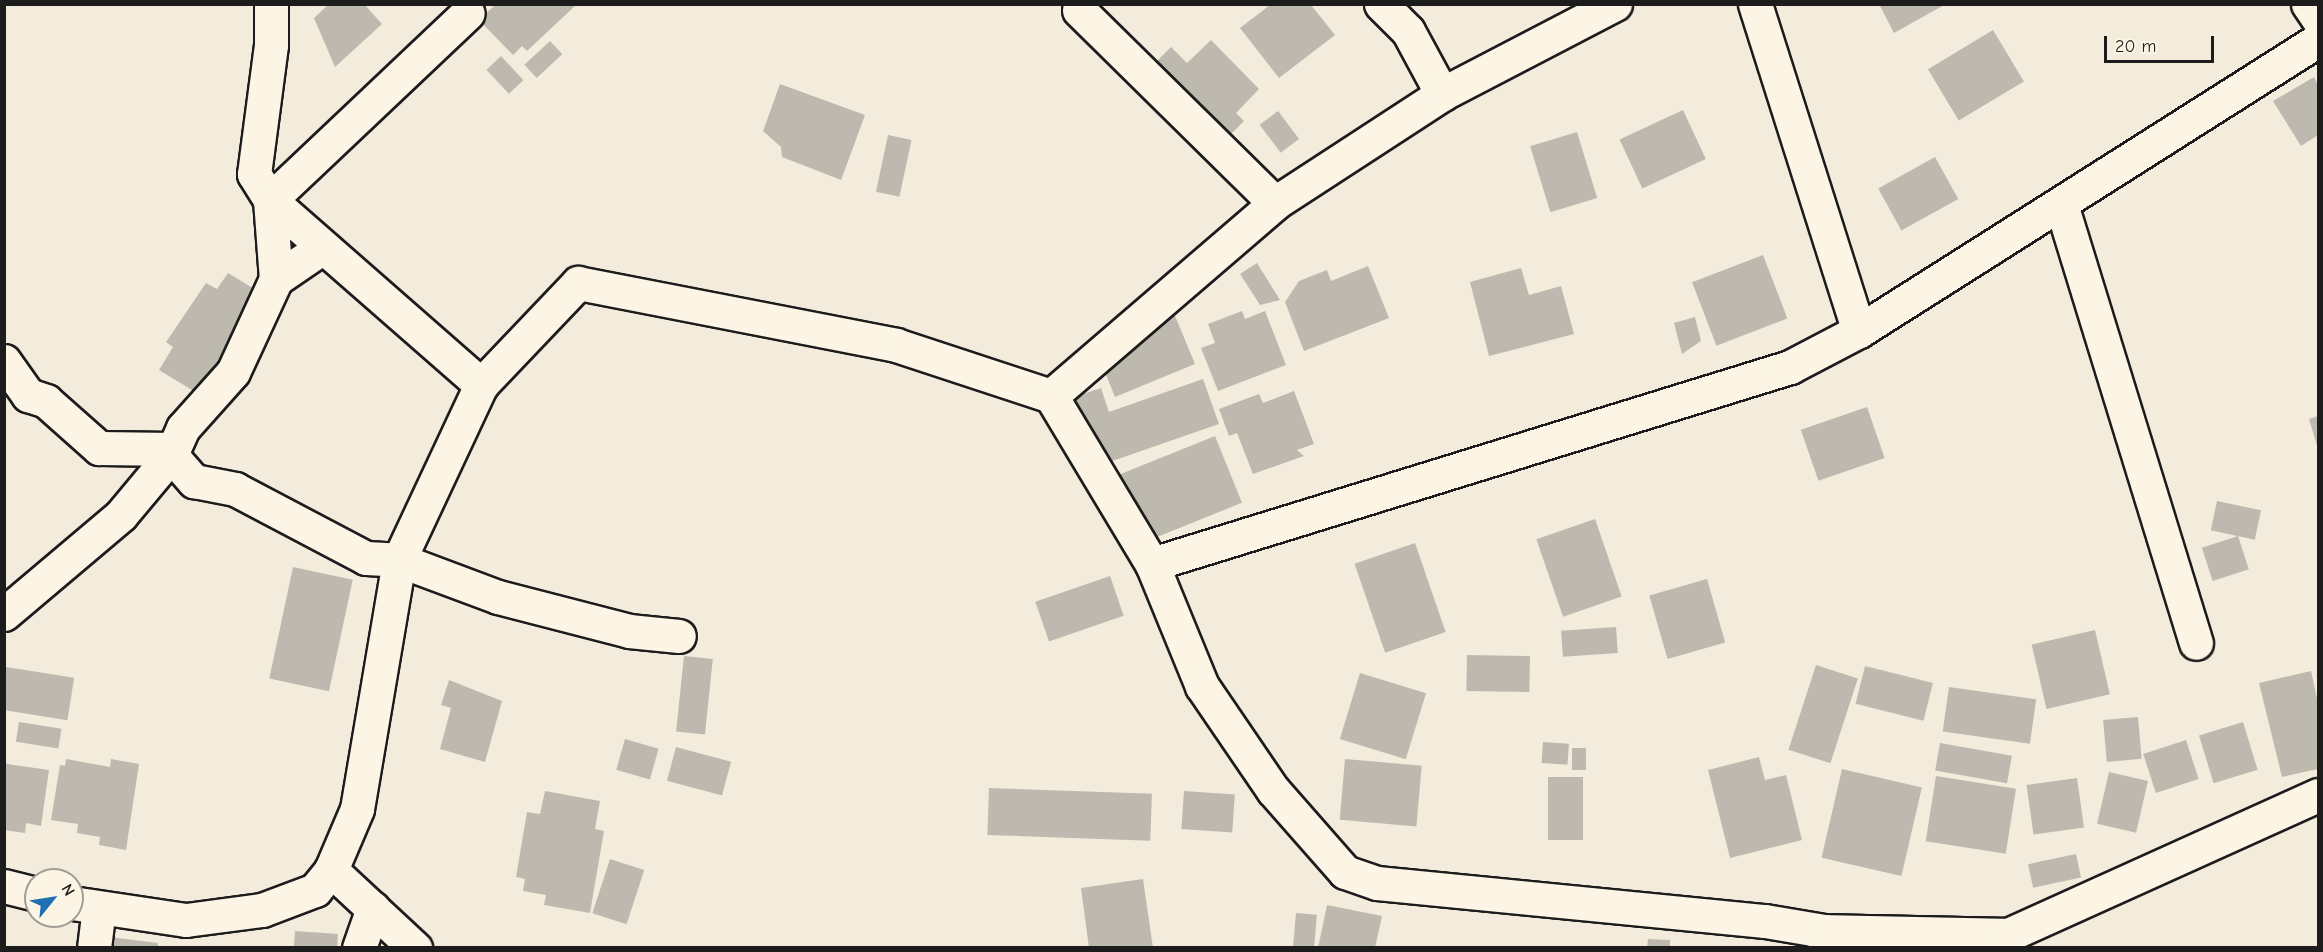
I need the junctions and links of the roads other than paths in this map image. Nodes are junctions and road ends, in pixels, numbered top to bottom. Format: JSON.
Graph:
{"nodes":[{"id":1,"x":271,"y":4,"type":"edge"},
{"id":2,"x":1381,"y":4,"type":"edge"},
{"id":3,"x":1615,"y":4,"type":"edge"},
{"id":4,"x":1755,"y":4,"type":"edge"},
{"id":5,"x":2308,"y":4,"type":"edge"},
{"id":6,"x":1079,"y":10,"type":"dead end"},
{"id":7,"x":468,"y":13,"type":"dead end"},
{"id":8,"x":2319,"y":19,"type":"edge"},
{"id":9,"x":2319,"y":40,"type":"edge"},
{"id":10,"x":1442,"y":94,"type":"junction"},
{"id":11,"x":270,"y":200,"type":"junction"},
{"id":12,"x":1275,"y":203,"type":"junction"},
{"id":13,"x":2061,"y":204,"type":"junction"},
{"id":14,"x":323,"y":247,"type":"junction"},
{"id":15,"x":276,"y":279,"type":"junction"},
{"id":16,"x":1859,"y":331,"type":"junction"},
{"id":17,"x":4,"y":361,"type":"edge"},
{"id":18,"x":481,"y":385,"type":"junction"},
{"id":19,"x":1051,"y":396,"type":"junction"},
{"id":20,"x":173,"y":452,"type":"junction"},
{"id":21,"x":399,"y":560,"type":"junction"},
{"id":22,"x":1152,"y":564,"type":"junction"},
{"id":23,"x":4,"y":614,"type":"edge"},
{"id":24,"x":679,"y":636,"type":"dead end"},
{"id":25,"x":2196,"y":643,"type":"dead end"},
{"id":26,"x":2319,"y":795,"type":"edge"},
{"id":27,"x":331,"y":870,"type":"junction"},
{"id":28,"x":4,"y":886,"type":"edge"},
{"id":29,"x":24,"y":891,"type":"edge"},
{"id":30,"x":86,"y":906,"type":"edge"},
{"id":31,"x":373,"y":908,"type":"junction"},
{"id":32,"x":1825,"y":939,"type":"edge"},
{"id":33,"x":2012,"y":941,"type":"edge"},
{"id":34,"x":94,"y":948,"type":"edge"},
{"id":35,"x":359,"y":948,"type":"edge"},
{"id":36,"x":416,"y":948,"type":"edge"}],
"edges":[{"from":1,"to":11,"type":"street"},
{"from":2,"to":10,"type":"street"},
{"from":3,"to":10,"type":"street"},
{"from":4,"to":16,"type":"street"},
{"from":5,"to":8,"type":"street"},
{"from":6,"to":12,"type":"street"},
{"from":7,"to":11,"type":"street"},
{"from":9,"to":13,"type":"street"},
{"from":10,"to":12,"type":"street"},
{"from":11,"to":14,"type":"street"},
{"from":11,"to":15,"type":"street"},
{"from":12,"to":19,"type":"street"},
{"from":13,"to":16,"type":"street"},
{"from":13,"to":25,"type":"street"},
{"from":14,"to":15,"type":"street"},
{"from":14,"to":18,"type":"street"},
{"from":15,"to":20,"type":"street"},
{"from":16,"to":22,"type":"street"},
{"from":17,"to":20,"type":"street"},
{"from":18,"to":19,"type":"street"},
{"from":18,"to":21,"type":"street"},
{"from":19,"to":22,"type":"street"},
{"from":20,"to":21,"type":"street"},
{"from":20,"to":23,"type":"street"},
{"from":21,"to":24,"type":"street"},
{"from":21,"to":27,"type":"street"},
{"from":22,"to":32,"type":"street"},
{"from":26,"to":33,"type":"street"},
{"from":27,"to":30,"type":"street"},
{"from":27,"to":31,"type":"street"},
{"from":28,"to":29,"type":"street"},
{"from":30,"to":34,"type":"street"},
{"from":31,"to":35,"type":"street"},
{"from":31,"to":36,"type":"street"},
{"from":32,"to":33,"type":"street"}]}
